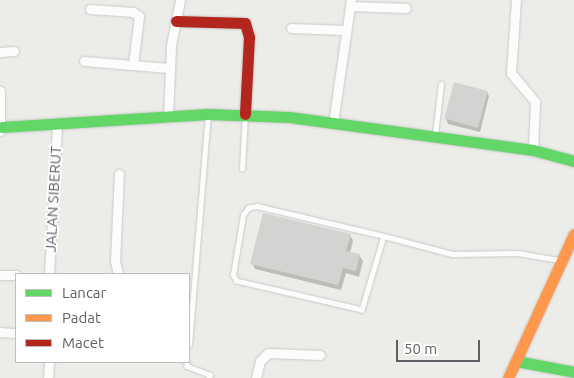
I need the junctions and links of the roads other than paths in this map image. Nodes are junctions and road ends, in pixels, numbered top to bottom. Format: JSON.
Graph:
{"nodes":[{"id":1,"x":180,"y":0,"type":"edge"},
{"id":2,"x":516,"y":0,"type":"edge"},
{"id":3,"x":351,"y":3,"type":"edge"},
{"id":4,"x":406,"y":8,"type":"dead end"},
{"id":5,"x":90,"y":9,"type":"dead end"},
{"id":6,"x":176,"y":21,"type":"junction"},
{"id":7,"x":291,"y":28,"type":"dead end"},
{"id":8,"x":344,"y":30,"type":"junction"},
{"id":9,"x":14,"y":51,"type":"dead end"},
{"id":10,"x":0,"y":52,"type":"edge"},
{"id":11,"x":84,"y":61,"type":"dead end"},
{"id":12,"x":133,"y":65,"type":"junction"},
{"id":13,"x":168,"y":68,"type":"junction"},
{"id":14,"x":441,"y":84,"type":"dead end"},
{"id":15,"x":0,"y":91,"type":"edge"},
{"id":16,"x":208,"y":114,"type":"junction"},
{"id":17,"x":245,"y":114,"type":"junction"},
{"id":18,"x":168,"y":118,"type":"junction"},
{"id":19,"x":333,"y":123,"type":"junction"},
{"id":20,"x":57,"y":124,"type":"junction"},
{"id":21,"x":1,"y":129,"type":"edge"},
{"id":22,"x":435,"y":138,"type":"junction"},
{"id":23,"x":533,"y":150,"type":"junction"},
{"id":24,"x":574,"y":161,"type":"edge"},
{"id":25,"x":242,"y":169,"type":"dead end"},
{"id":26,"x":119,"y":174,"type":"dead end"},
{"id":27,"x":574,"y":234,"type":"edge"},
{"id":28,"x":384,"y":236,"type":"junction"},
{"id":29,"x":561,"y":260,"type":"junction"},
{"id":30,"x":49,"y":273,"type":"edge"},
{"id":31,"x":118,"y":273,"type":"edge"},
{"id":32,"x":0,"y":275,"type":"edge"},
{"id":33,"x":15,"y":276,"type":"edge"},
{"id":34,"x":0,"y":332,"type":"edge"},
{"id":35,"x":15,"y":333,"type":"edge"},
{"id":36,"x":190,"y":333,"type":"edge"},
{"id":37,"x":320,"y":355,"type":"dead end"},
{"id":38,"x":516,"y":361,"type":"junction"},
{"id":39,"x":49,"y":363,"type":"edge"},
{"id":40,"x":187,"y":363,"type":"edge"},
{"id":41,"x":574,"y":372,"type":"edge"},
{"id":42,"x":48,"y":378,"type":"edge"},
{"id":43,"x":209,"y":378,"type":"edge"},
{"id":44,"x":256,"y":378,"type":"edge"},
{"id":45,"x":508,"y":378,"type":"edge"}],
"edges":[{"from":1,"to":6,"type":"street"},
{"from":2,"to":23,"type":"street"},
{"from":3,"to":4,"type":"street"},
{"from":3,"to":8,"type":"street"},
{"from":5,"to":12,"type":"street"},
{"from":6,"to":13,"type":"street"},
{"from":6,"to":17,"type":"street"},
{"from":7,"to":8,"type":"street"},
{"from":8,"to":19,"type":"street"},
{"from":9,"to":10,"type":"street"},
{"from":11,"to":12,"type":"street"},
{"from":12,"to":13,"type":"street"},
{"from":13,"to":18,"type":"street"},
{"from":14,"to":22,"type":"lane"},
{"from":15,"to":21,"type":"street"},
{"from":16,"to":17,"type":"street"},
{"from":16,"to":18,"type":"street"},
{"from":16,"to":36,"type":"lane"},
{"from":17,"to":19,"type":"street"},
{"from":17,"to":25,"type":"lane"},
{"from":18,"to":20,"type":"street"},
{"from":19,"to":22,"type":"street"},
{"from":20,"to":21,"type":"street"},
{"from":20,"to":30,"type":"street","name":"JALAN SIBERUT"},
{"from":22,"to":23,"type":"street"},
{"from":23,"to":24,"type":"street"},
{"from":26,"to":31,"type":"street"},
{"from":27,"to":29,"type":"street"},
{"from":28,"to":28,"type":"lane"},
{"from":28,"to":29,"type":"lane"},
{"from":29,"to":38,"type":"street"},
{"from":32,"to":33,"type":"street"},
{"from":34,"to":35,"type":"street"},
{"from":37,"to":44,"type":"street"},
{"from":38,"to":41,"type":"street"},
{"from":38,"to":45,"type":"street"},
{"from":39,"to":42,"type":"street"},
{"from":40,"to":43,"type":"lane"}]}
